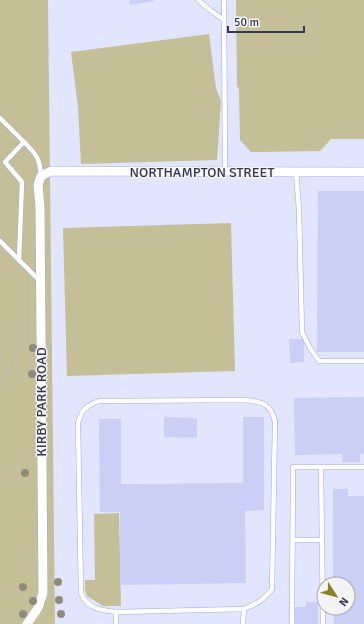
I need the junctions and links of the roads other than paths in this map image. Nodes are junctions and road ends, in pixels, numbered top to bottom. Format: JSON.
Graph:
{"nodes":[{"id":1,"x":198,"y":0,"type":"edge"},
{"id":2,"x":224,"y":0,"type":"edge"},
{"id":3,"x":224,"y":20,"type":"junction"},
{"id":4,"x":0,"y":118,"type":"edge"},
{"id":5,"x":24,"y":142,"type":"junction"},
{"id":6,"x":225,"y":171,"type":"junction"},
{"id":7,"x":296,"y":172,"type":"junction"},
{"id":8,"x":364,"y":172,"type":"edge"},
{"id":9,"x":41,"y":176,"type":"junction"},
{"id":10,"x":0,"y":241,"type":"edge"},
{"id":11,"x":19,"y":260,"type":"junction"},
{"id":12,"x":40,"y":282,"type":"junction"},
{"id":13,"x":364,"y":361,"type":"edge"},
{"id":14,"x":321,"y":467,"type":"junction"},
{"id":15,"x":364,"y":467,"type":"edge"},
{"id":16,"x":293,"y":540,"type":"junction"},
{"id":17,"x":322,"y":540,"type":"junction"},
{"id":18,"x":244,"y":609,"type":"junction"},
{"id":19,"x":116,"y":612,"type":"junction"},
{"id":20,"x":27,"y":624,"type":"edge"},
{"id":21,"x":116,"y":624,"type":"edge"},
{"id":22,"x":243,"y":624,"type":"edge"},
{"id":23,"x":292,"y":624,"type":"edge"},
{"id":24,"x":323,"y":624,"type":"edge"}],
"edges":[{"from":1,"to":3,"type":"lane"},
{"from":2,"to":3,"type":"lane"},
{"from":3,"to":6,"type":"lane"},
{"from":4,"to":5,"type":"lane"},
{"from":5,"to":9,"type":"lane"},
{"from":5,"to":11,"type":"lane"},
{"from":6,"to":7,"type":"street","name":"NORTHAMPTON STREET"},
{"from":6,"to":9,"type":"street","name":"NORTHAMPTON STREET"},
{"from":7,"to":8,"type":"street","name":"NORTHAMPTON STREET"},
{"from":7,"to":13,"type":"lane"},
{"from":9,"to":12,"type":"street","name":"KIRBY PARK ROAD"},
{"from":10,"to":11,"type":"lane"},
{"from":11,"to":12,"type":"lane"},
{"from":12,"to":20,"type":"street","name":"KIRBY PARK ROAD"},
{"from":14,"to":15,"type":"lane"},
{"from":14,"to":16,"type":"lane"},
{"from":14,"to":17,"type":"lane"},
{"from":16,"to":17,"type":"lane"},
{"from":16,"to":23,"type":"lane"},
{"from":17,"to":24,"type":"lane"},
{"from":18,"to":19,"type":"lane"},
{"from":18,"to":19,"type":"lane"},
{"from":18,"to":22,"type":"lane"},
{"from":19,"to":21,"type":"lane"}]}
